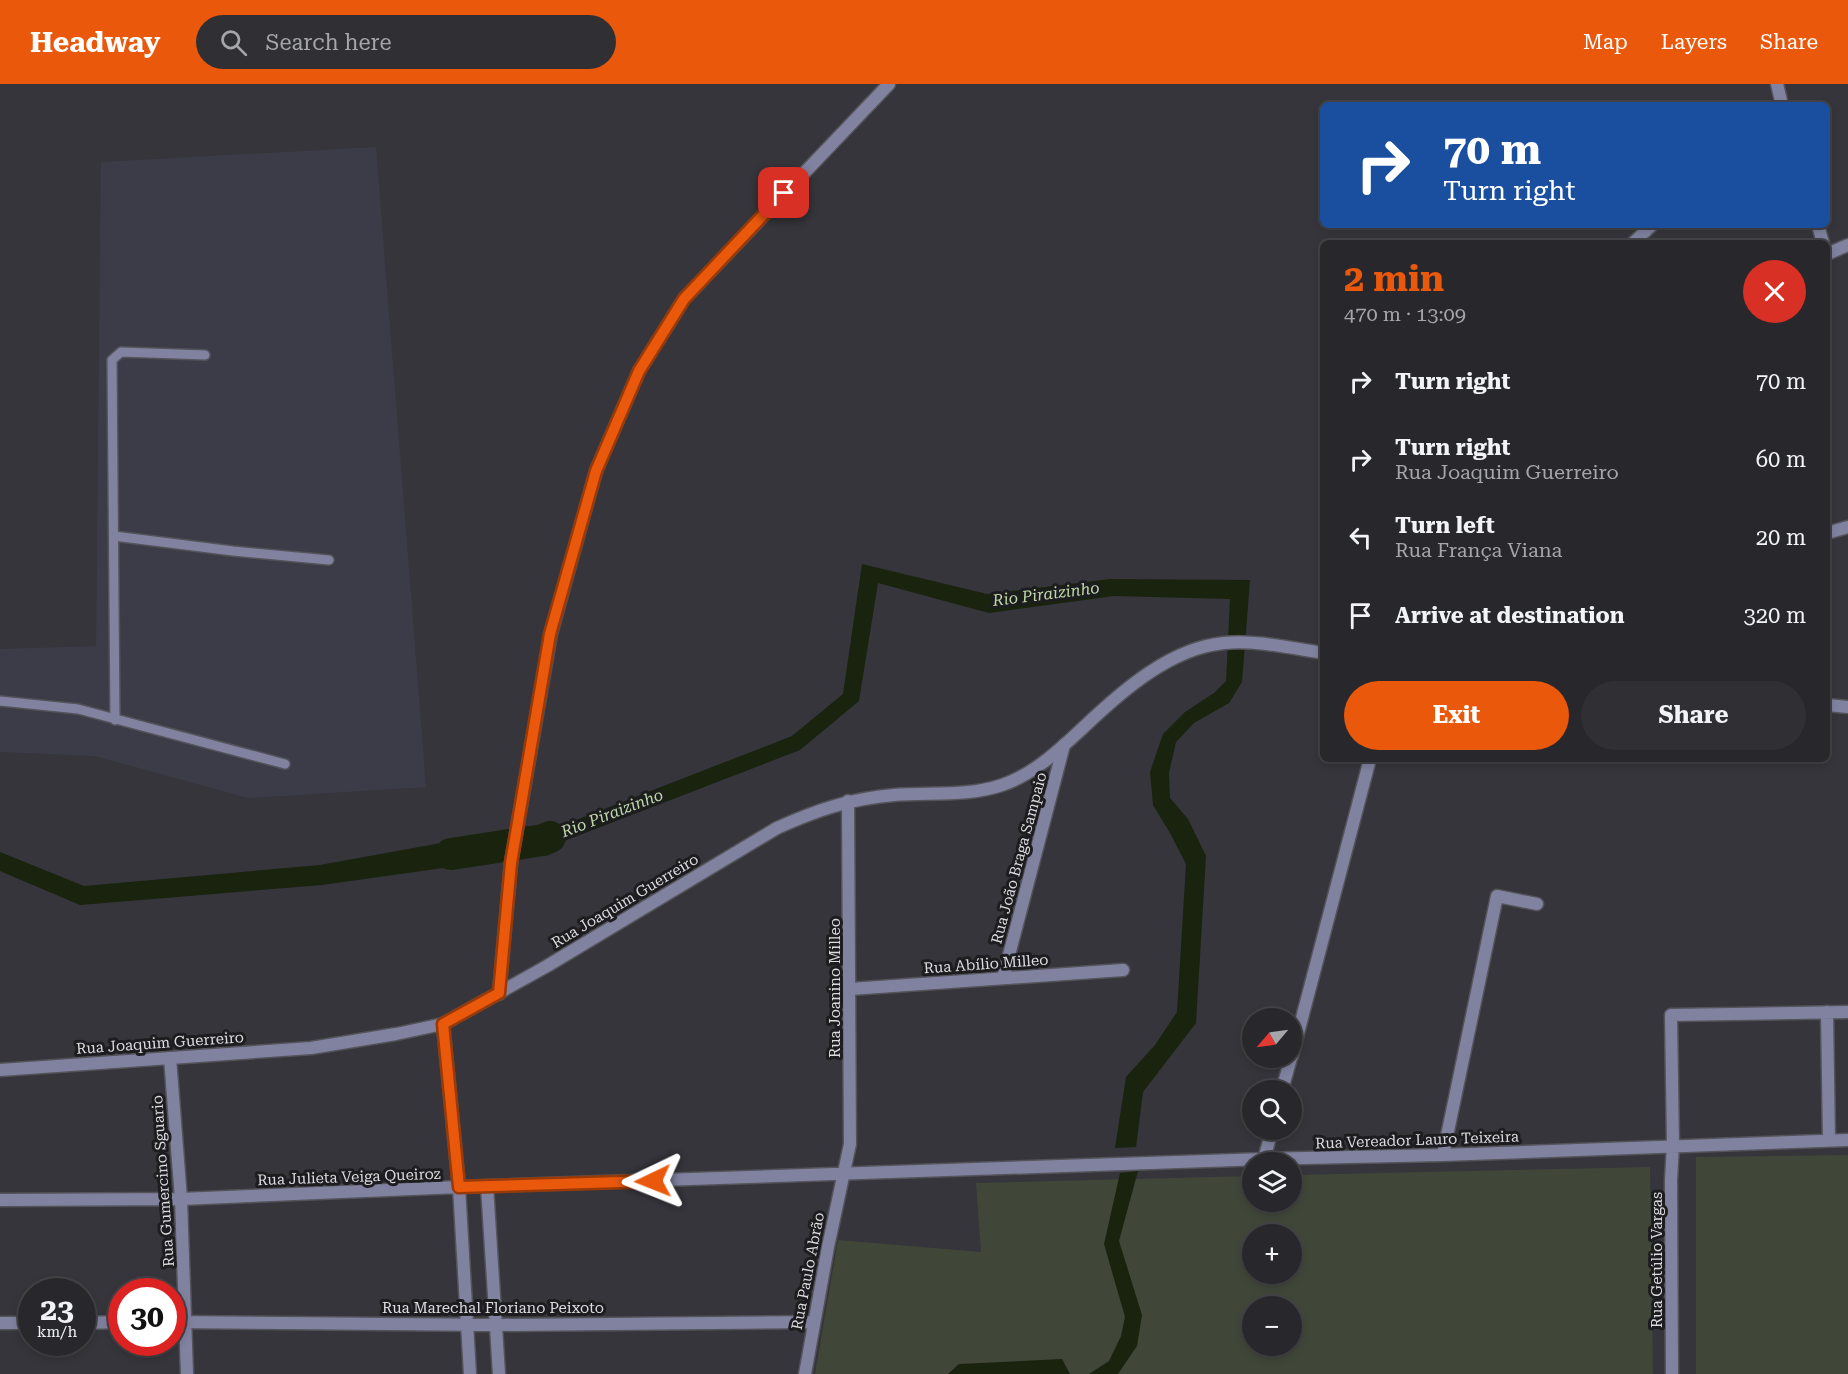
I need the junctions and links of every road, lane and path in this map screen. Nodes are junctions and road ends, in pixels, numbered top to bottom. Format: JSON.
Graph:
{"nodes":[{"id":1,"x":890,"y":84,"type":"edge"},
{"id":2,"x":1777,"y":84,"type":"edge"},
{"id":3,"x":1781,"y":102,"type":"edge"},
{"id":4,"x":1649,"y":228,"type":"edge"},
{"id":5,"x":1636,"y":240,"type":"edge"},
{"id":6,"x":1848,"y":245,"type":"edge"},
{"id":7,"x":1830,"y":253,"type":"edge"},
{"id":8,"x":205,"y":355,"type":"dead end"},
{"id":9,"x":1848,"y":527,"type":"edge"},
{"id":10,"x":1830,"y":532,"type":"edge"},
{"id":11,"x":114,"y":536,"type":"junction"},
{"id":12,"x":329,"y":560,"type":"dead end"},
{"id":13,"x":1320,"y":653,"type":"edge"},
{"id":14,"x":0,"y":701,"type":"edge"},
{"id":15,"x":1830,"y":705,"type":"edge"},
{"id":16,"x":1848,"y":707,"type":"edge"},
{"id":17,"x":116,"y":720,"type":"junction"},
{"id":18,"x":1064,"y":745,"type":"junction"},
{"id":19,"x":1369,"y":762,"type":"edge"},
{"id":20,"x":285,"y":764,"type":"dead end"},
{"id":21,"x":848,"y":801,"type":"junction"},
{"id":22,"x":1537,"y":904,"type":"dead end"},
{"id":23,"x":1123,"y":970,"type":"dead end"},
{"id":24,"x":1003,"y":978,"type":"junction"},
{"id":25,"x":850,"y":988,"type":"junction"},
{"id":26,"x":499,"y":993,"type":"junction"},
{"id":27,"x":1827,"y":1012,"type":"junction"},
{"id":28,"x":1848,"y":1012,"type":"edge"},
{"id":29,"x":1302,"y":1016,"type":"edge"},
{"id":30,"x":443,"y":1024,"type":"junction"},
{"id":31,"x":170,"y":1058,"type":"junction"},
{"id":32,"x":0,"y":1070,"type":"edge"},
{"id":33,"x":1828,"y":1140,"type":"junction"},
{"id":34,"x":1848,"y":1140,"type":"edge"},
{"id":35,"x":1673,"y":1145,"type":"junction"},
{"id":36,"x":1443,"y":1155,"type":"junction"},
{"id":37,"x":1302,"y":1158,"type":"edge"},
{"id":38,"x":1242,"y":1160,"type":"edge"},
{"id":39,"x":843,"y":1174,"type":"junction"},
{"id":40,"x":488,"y":1186,"type":"junction"},
{"id":41,"x":459,"y":1187,"type":"junction"},
{"id":42,"x":182,"y":1199,"type":"junction"},
{"id":43,"x":0,"y":1200,"type":"edge"},
{"id":44,"x":185,"y":1278,"type":"edge"},
{"id":45,"x":186,"y":1322,"type":"joint"},
{"id":46,"x":813,"y":1322,"type":"junction"},
{"id":47,"x":0,"y":1323,"type":"edge"},
{"id":48,"x":18,"y":1323,"type":"edge"},
{"id":49,"x":467,"y":1324,"type":"junction"},
{"id":50,"x":496,"y":1325,"type":"junction"},
{"id":51,"x":187,"y":1374,"type":"edge"},
{"id":52,"x":470,"y":1374,"type":"edge"},
{"id":53,"x":499,"y":1374,"type":"edge"},
{"id":54,"x":805,"y":1374,"type":"edge"},
{"id":55,"x":1672,"y":1374,"type":"edge"}],
"edges":[{"from":1,"to":26,"type":"street"},
{"from":2,"to":3,"type":"street"},
{"from":4,"to":5,"type":"street"},
{"from":6,"to":7,"type":"street"},
{"from":8,"to":11,"type":"lane"},
{"from":9,"to":10,"type":"street"},
{"from":11,"to":12,"type":"lane"},
{"from":11,"to":17,"type":"lane"},
{"from":13,"to":18,"type":"street","name":"Rua Joaquim Guerreiro"},
{"from":14,"to":17,"type":"lane"},
{"from":15,"to":16,"type":"street"},
{"from":17,"to":20,"type":"lane"},
{"from":18,"to":21,"type":"street","name":"Rua Joaquim Guerreiro"},
{"from":18,"to":24,"type":"street","name":"Rua João Braga Sampaio"},
{"from":19,"to":29,"type":"street"},
{"from":21,"to":25,"type":"street","name":"Rua Joanino Milleo"},
{"from":21,"to":26,"type":"street","name":"Rua Joaquim Guerreiro"},
{"from":22,"to":36,"type":"street"},
{"from":23,"to":24,"type":"street","name":"Rua Abílio Milleo"},
{"from":24,"to":25,"type":"street","name":"Rua Abílio Milleo"},
{"from":25,"to":39,"type":"street","name":"Rua Joanino Milleo"},
{"from":26,"to":30,"type":"street","name":"Rua Joaquim Guerreiro"},
{"from":27,"to":28,"type":"street"},
{"from":27,"to":33,"type":"street"},
{"from":27,"to":35,"type":"street","name":"Rua Getúlio Vargas"},
{"from":30,"to":31,"type":"street","name":"Rua Joaquim Guerreiro"},
{"from":30,"to":41,"type":"street"},
{"from":31,"to":32,"type":"street","name":"Rua Joaquim Guerreiro"},
{"from":31,"to":42,"type":"street","name":"Rua Gumercino Sguario"},
{"from":33,"to":34,"type":"street","name":"Rua Vereador Lauro Teixeira"},
{"from":33,"to":35,"type":"street","name":"Rua Vereador Lauro Teixeira"},
{"from":35,"to":36,"type":"street","name":"Rua Vereador Lauro Teixeira"},
{"from":35,"to":55,"type":"street","name":"Rua Getúlio Vargas"},
{"from":36,"to":37,"type":"street","name":"Rua Vereador Lauro Teixeira"},
{"from":38,"to":39,"type":"street","name":"Rua Vereador Lauro Teixeira"},
{"from":39,"to":40,"type":"street","name":"Rua Julieta Veiga Queiroz"},
{"from":39,"to":46,"type":"street","name":"Rua Paulo Abrão"},
{"from":40,"to":41,"type":"street","name":"Rua Julieta Veiga Queiroz"},
{"from":40,"to":50,"type":"street"},
{"from":41,"to":42,"type":"street","name":"Rua Julieta Veiga Queiroz"},
{"from":41,"to":49,"type":"street"},
{"from":42,"to":43,"type":"street","name":"Rua Julieta Veiga Queiroz"},
{"from":42,"to":44,"type":"street","name":"Rua Gumercino Sguario"},
{"from":45,"to":49,"type":"street","name":"Rua Marechal Floriano Peixoto"},
{"from":45,"to":51,"type":"street","name":"Rua Gumercino Sguario"},
{"from":46,"to":50,"type":"street","name":"Rua Marechal Floriano Peixoto"},
{"from":46,"to":54,"type":"street","name":"Rua Paulo Abrão"},
{"from":47,"to":48,"type":"street"},
{"from":49,"to":50,"type":"street","name":"Rua Marechal Floriano Peixoto"},
{"from":49,"to":52,"type":"street"},
{"from":50,"to":53,"type":"street"}]}
